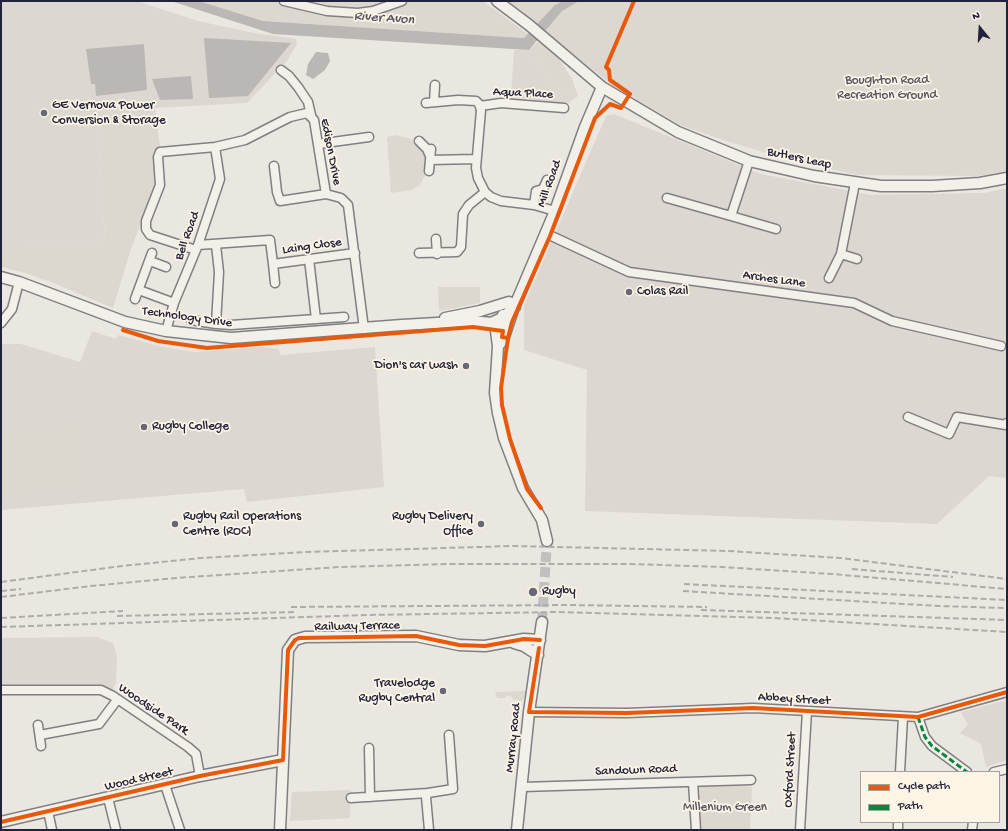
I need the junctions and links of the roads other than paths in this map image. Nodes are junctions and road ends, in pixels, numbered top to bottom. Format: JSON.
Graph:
{"nodes":[{"id":1,"x":285,"y":1,"type":"edge"},
{"id":2,"x":402,"y":1,"type":"edge"},
{"id":3,"x":497,"y":1,"type":"edge"},
{"id":4,"x":281,"y":70,"type":"dead end"},
{"id":5,"x":435,"y":85,"type":"dead end"},
{"id":6,"x":602,"y":88,"type":"junction"},
{"id":7,"x":480,"y":106,"type":"junction"},
{"id":8,"x":564,"y":108,"type":"dead end"},
{"id":9,"x":311,"y":115,"type":"junction"},
{"id":10,"x":369,"y":137,"type":"dead end"},
{"id":11,"x":419,"y":141,"type":"dead end"},
{"id":12,"x":318,"y":144,"type":"junction"},
{"id":13,"x":215,"y":147,"type":"junction"},
{"id":14,"x":430,"y":155,"type":"junction"},
{"id":15,"x":476,"y":159,"type":"junction"},
{"id":16,"x":749,"y":161,"type":"junction"},
{"id":17,"x":274,"y":166,"type":"dead end"},
{"id":18,"x":429,"y":171,"type":"dead end"},
{"id":19,"x":1007,"y":178,"type":"edge"},
{"id":20,"x":547,"y":180,"type":"dead end"},
{"id":21,"x":855,"y":183,"type":"junction"},
{"id":22,"x":484,"y":192,"type":"junction"},
{"id":23,"x":326,"y":194,"type":"junction"},
{"id":24,"x":667,"y":198,"type":"dead end"},
{"id":25,"x":534,"y":205,"type":"junction"},
{"id":26,"x":555,"y":211,"type":"junction"},
{"id":27,"x":731,"y":216,"type":"junction"},
{"id":28,"x":776,"y":229,"type":"dead end"},
{"id":29,"x":545,"y":233,"type":"junction"},
{"id":30,"x":436,"y":239,"type":"dead end"},
{"id":31,"x":216,"y":245,"type":"junction"},
{"id":32,"x":197,"y":248,"type":"junction"},
{"id":33,"x":152,"y":253,"type":"dead end"},
{"id":34,"x":355,"y":253,"type":"junction"},
{"id":35,"x":419,"y":254,"type":"dead end"},
{"id":36,"x":437,"y":254,"type":"junction"},
{"id":37,"x":841,"y":254,"type":"junction"},
{"id":38,"x":310,"y":259,"type":"junction"},
{"id":39,"x":857,"y":259,"type":"dead end"},
{"id":40,"x":150,"y":261,"type":"junction"},
{"id":41,"x":273,"y":264,"type":"junction"},
{"id":42,"x":166,"y":267,"type":"dead end"},
{"id":43,"x":1,"y":277,"type":"edge"},
{"id":44,"x":829,"y":278,"type":"dead end"},
{"id":45,"x":19,"y":282,"type":"junction"},
{"id":46,"x":275,"y":282,"type":"dead end"},
{"id":47,"x":139,"y":290,"type":"junction"},
{"id":48,"x":135,"y":299,"type":"dead end"},
{"id":49,"x":174,"y":303,"type":"junction"},
{"id":50,"x":512,"y":304,"type":"junction"},
{"id":51,"x":477,"y":312,"type":"junction"},
{"id":52,"x":344,"y":317,"type":"dead end"},
{"id":53,"x":316,"y":319,"type":"junction"},
{"id":54,"x":191,"y":320,"type":"dead end"},
{"id":55,"x":505,"y":321,"type":"junction"},
{"id":56,"x":1,"y":323,"type":"edge"},
{"id":57,"x":216,"y":324,"type":"junction"},
{"id":58,"x":402,"y":326,"type":"junction"},
{"id":59,"x":494,"y":327,"type":"junction"},
{"id":60,"x":364,"y":330,"type":"junction"},
{"id":61,"x":166,"y":331,"type":"junction"},
{"id":62,"x":498,"y":346,"type":"junction"},
{"id":63,"x":1001,"y":346,"type":"dead end"},
{"id":64,"x":908,"y":417,"type":"dead end"},
{"id":65,"x":1007,"y":423,"type":"edge"},
{"id":66,"x":547,"y":542,"type":"tunnel mouth"},
{"id":67,"x":542,"y":622,"type":"tunnel mouth"},
{"id":68,"x":512,"y":642,"type":"junction"},
{"id":69,"x":539,"y":648,"type":"junction"},
{"id":70,"x":1,"y":690,"type":"edge"},
{"id":71,"x":1007,"y":692,"type":"edge"},
{"id":72,"x":117,"y":700,"type":"junction"},
{"id":73,"x":807,"y":711,"type":"junction"},
{"id":74,"x":529,"y":712,"type":"junction"},
{"id":75,"x":903,"y":717,"type":"junction"},
{"id":76,"x":918,"y":717,"type":"junction"},
{"id":77,"x":38,"y":725,"type":"dead end"},
{"id":78,"x":40,"y":735,"type":"junction"},
{"id":79,"x":449,"y":735,"type":"dead end"},
{"id":80,"x":41,"y":746,"type":"dead end"},
{"id":81,"x":369,"y":748,"type":"dead end"},
{"id":82,"x":283,"y":760,"type":"junction"},
{"id":83,"x":900,"y":771,"type":"edge"},
{"id":84,"x":966,"y":771,"type":"edge"},
{"id":85,"x":200,"y":776,"type":"junction"},
{"id":86,"x":751,"y":780,"type":"dead end"},
{"id":87,"x":693,"y":782,"type":"junction"},
{"id":88,"x":165,"y":784,"type":"junction"},
{"id":89,"x":522,"y":787,"type":"junction"},
{"id":90,"x":428,"y":793,"type":"junction"},
{"id":91,"x":370,"y":797,"type":"junction"},
{"id":92,"x":108,"y":798,"type":"junction"},
{"id":93,"x":351,"y":798,"type":"dead end"},
{"id":94,"x":48,"y":811,"type":"junction"},
{"id":95,"x":1,"y":822,"type":"edge"},
{"id":96,"x":52,"y":830,"type":"edge"},
{"id":97,"x":116,"y":830,"type":"edge"},
{"id":98,"x":180,"y":830,"type":"edge"},
{"id":99,"x":280,"y":830,"type":"edge"},
{"id":100,"x":429,"y":830,"type":"edge"},
{"id":101,"x":517,"y":830,"type":"edge"},
{"id":102,"x":696,"y":830,"type":"edge"},
{"id":103,"x":800,"y":830,"type":"edge"}],
"edges":[{"from":1,"to":2,"type":"street"},
{"from":3,"to":6,"type":"street","name":"Butlers Leap"},
{"from":4,"to":9,"type":"street"},
{"from":5,"to":7,"type":"street","name":"Aqua Place"},
{"from":6,"to":16,"type":"street","name":"Butlers Leap"},
{"from":6,"to":26,"type":"street","name":"Mill Road"},
{"from":7,"to":8,"type":"street","name":"Aqua Place"},
{"from":7,"to":15,"type":"street","name":"Aqua Place"},
{"from":9,"to":12,"type":"street","name":"Edison Drive"},
{"from":9,"to":13,"type":"street","name":"Edison Drive"},
{"from":10,"to":12,"type":"street"},
{"from":11,"to":14,"type":"street"},
{"from":12,"to":23,"type":"street","name":"Edison Drive"},
{"from":13,"to":32,"type":"street","name":"Bell Road"},
{"from":13,"to":32,"type":"street","name":"Edison Drive"},
{"from":14,"to":15,"type":"street"},
{"from":14,"to":18,"type":"street"},
{"from":15,"to":22,"type":"street","name":"Aqua Place"},
{"from":16,"to":21,"type":"street","name":"Butlers Leap"},
{"from":16,"to":27,"type":"street"},
{"from":17,"to":23,"type":"street"},
{"from":19,"to":21,"type":"street","name":"Butlers Leap"},
{"from":20,"to":25,"type":"street","name":"Mill Road"},
{"from":21,"to":37,"type":"street"},
{"from":22,"to":25,"type":"street"},
{"from":22,"to":36,"type":"street"},
{"from":23,"to":34,"type":"street","name":"Edison Drive"},
{"from":24,"to":27,"type":"street"},
{"from":25,"to":26,"type":"street"},
{"from":26,"to":29,"type":"street","name":"Mill Road"},
{"from":27,"to":28,"type":"street"},
{"from":29,"to":50,"type":"street","name":"Mill Road"},
{"from":29,"to":63,"type":"street","name":"Arches Lane"},
{"from":30,"to":36,"type":"street"},
{"from":31,"to":32,"type":"street","name":"Laing Close"},
{"from":31,"to":41,"type":"street","name":"Laing Close"},
{"from":31,"to":57,"type":"street"},
{"from":32,"to":49,"type":"street","name":"Bell Road"},
{"from":33,"to":40,"type":"street"},
{"from":34,"to":38,"type":"street","name":"Laing Close"},
{"from":34,"to":60,"type":"street","name":"Edison Drive"},
{"from":35,"to":36,"type":"street"},
{"from":37,"to":39,"type":"street"},
{"from":37,"to":44,"type":"street"},
{"from":38,"to":41,"type":"street","name":"Laing Close"},
{"from":38,"to":53,"type":"street"},
{"from":40,"to":42,"type":"street"},
{"from":40,"to":47,"type":"street"},
{"from":41,"to":46,"type":"street"},
{"from":43,"to":45,"type":"street","name":"Technology Drive"},
{"from":45,"to":56,"type":"street"},
{"from":45,"to":61,"type":"street","name":"Technology Drive"},
{"from":47,"to":48,"type":"street"},
{"from":47,"to":49,"type":"street"},
{"from":49,"to":61,"type":"street","name":"Bell Road"},
{"from":50,"to":51,"type":"street","name":"Technology Drive"},
{"from":50,"to":55,"type":"street"},
{"from":51,"to":55,"type":"street"},
{"from":51,"to":58,"type":"street","name":"Technology Drive"},
{"from":52,"to":53,"type":"street"},
{"from":53,"to":57,"type":"street"},
{"from":54,"to":57,"type":"street"},
{"from":55,"to":59,"type":"street"},
{"from":55,"to":62,"type":"street"},
{"from":58,"to":59,"type":"street","name":"Technology Drive"},
{"from":58,"to":60,"type":"street","name":"Technology Drive"},
{"from":59,"to":62,"type":"street"},
{"from":60,"to":61,"type":"street","name":"Technology Drive"},
{"from":62,"to":66,"type":"street"},
{"from":64,"to":65,"type":"street"},
{"from":67,"to":69,"type":"street"},
{"from":68,"to":69,"type":"street"},
{"from":68,"to":69,"type":"street","name":"Railway Terrace"},
{"from":68,"to":82,"type":"street","name":"Railway Terrace"},
{"from":69,"to":74,"type":"street","name":"Murray Road"},
{"from":70,"to":72,"type":"street","name":"Woodside Park"},
{"from":71,"to":76,"type":"street","name":"Abbey Street"},
{"from":72,"to":78,"type":"street"},
{"from":72,"to":85,"type":"street","name":"Woodside Park"},
{"from":73,"to":74,"type":"street","name":"Abbey Street"},
{"from":73,"to":75,"type":"street","name":"Abbey Street"},
{"from":73,"to":103,"type":"street","name":"Oxford Street"},
{"from":74,"to":89,"type":"street","name":"Murray Road"},
{"from":75,"to":76,"type":"street","name":"Abbey Street"},
{"from":75,"to":83,"type":"street"},
{"from":76,"to":84,"type":"street"},
{"from":77,"to":78,"type":"street"},
{"from":78,"to":80,"type":"street"},
{"from":79,"to":90,"type":"street"},
{"from":81,"to":91,"type":"street"},
{"from":82,"to":85,"type":"street","name":"Wood Street"},
{"from":82,"to":99,"type":"street","name":"Railway Terrace"},
{"from":85,"to":88,"type":"street","name":"Wood Street"},
{"from":86,"to":87,"type":"street","name":"Sandown Road"},
{"from":87,"to":89,"type":"street","name":"Sandown Road"},
{"from":87,"to":102,"type":"street"},
{"from":88,"to":92,"type":"street","name":"Wood Street"},
{"from":88,"to":98,"type":"street"},
{"from":89,"to":101,"type":"street","name":"Murray Road"},
{"from":90,"to":91,"type":"street"},
{"from":90,"to":100,"type":"street"},
{"from":91,"to":93,"type":"street"},
{"from":92,"to":94,"type":"street","name":"Wood Street"},
{"from":92,"to":97,"type":"street"},
{"from":94,"to":95,"type":"street","name":"Wood Street"},
{"from":94,"to":96,"type":"street"}]}
